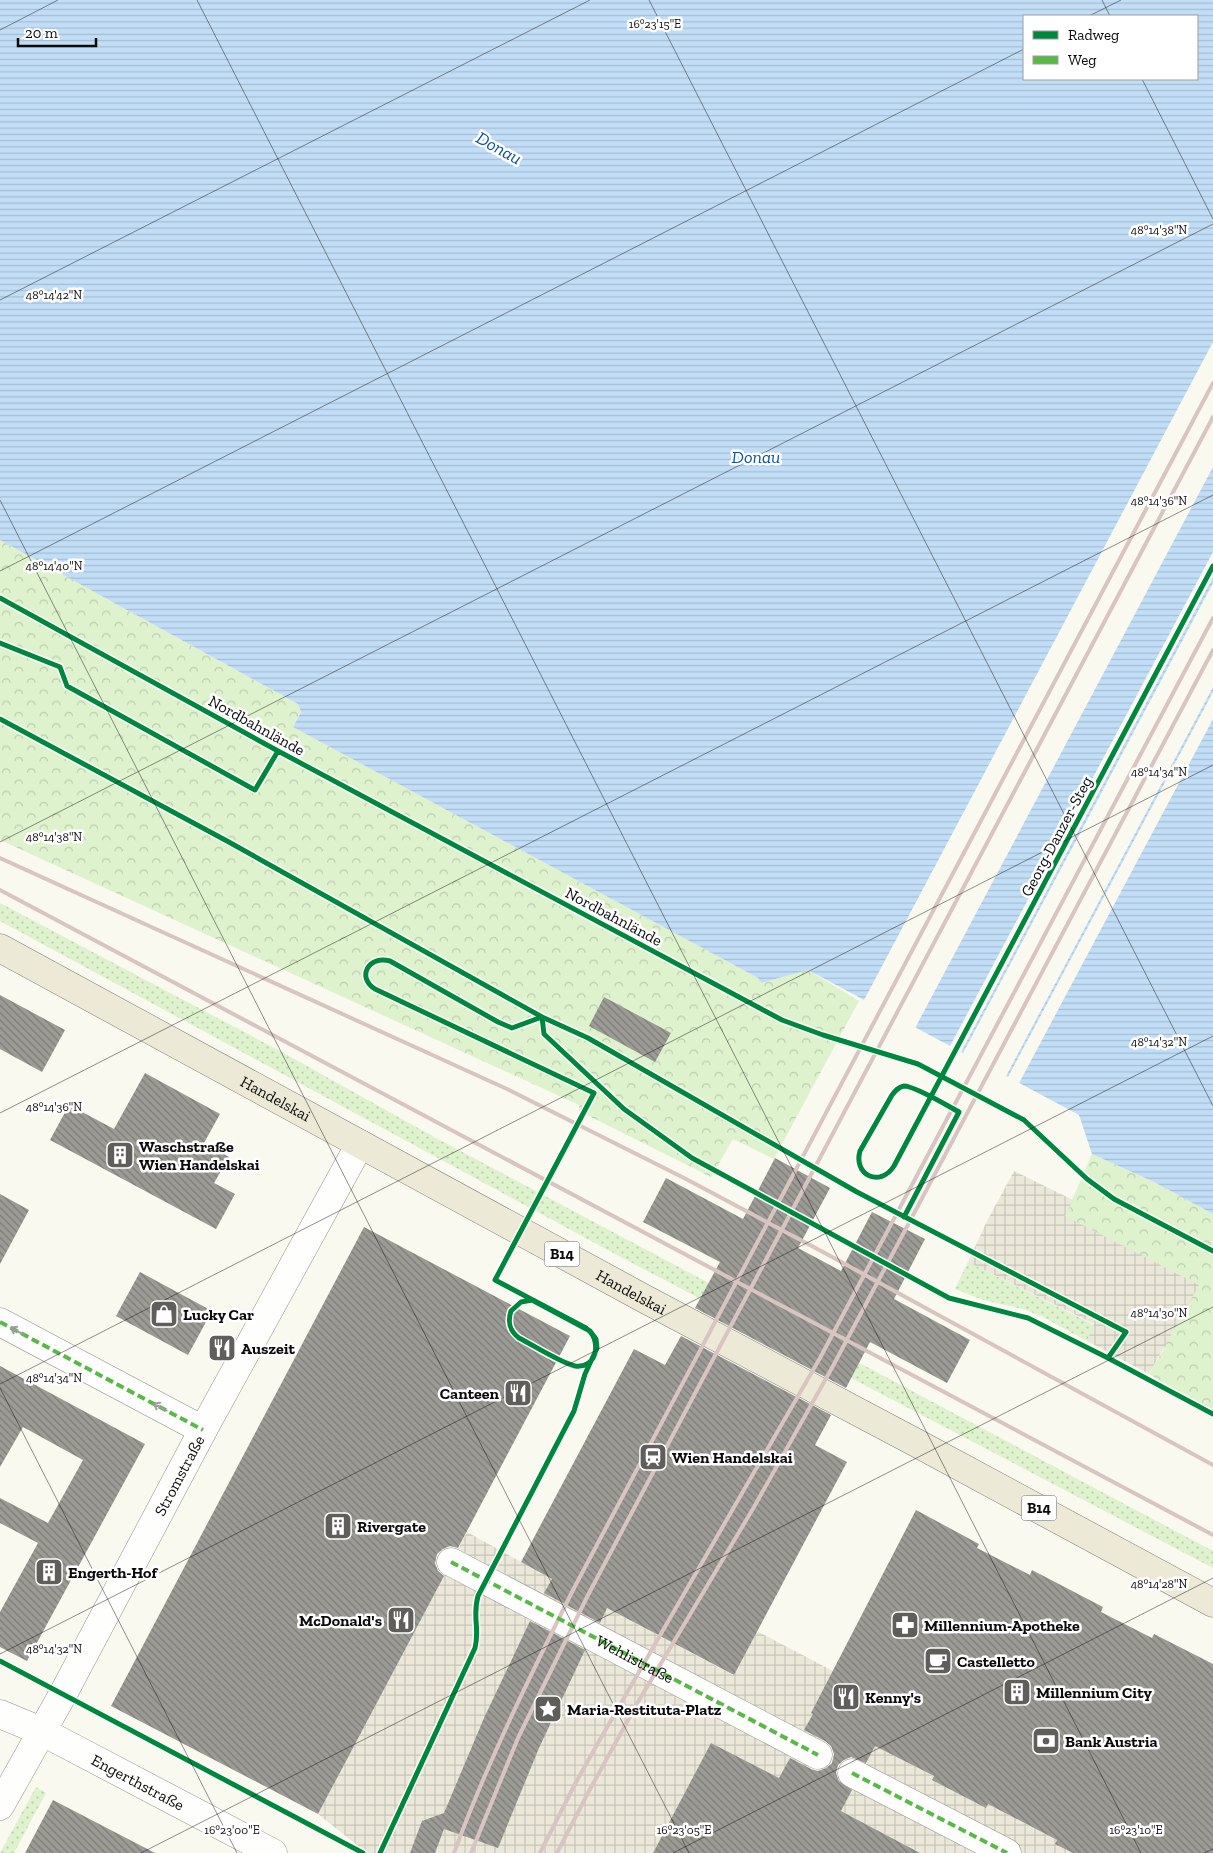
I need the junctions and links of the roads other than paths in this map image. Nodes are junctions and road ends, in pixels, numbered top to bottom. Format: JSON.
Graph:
{"nodes":[{"id":1,"x":0,"y":948,"type":"edge"},
{"id":2,"x":360,"y":1144,"type":"junction"},
{"id":3,"x":0,"y":1322,"type":"edge"},
{"id":4,"x":203,"y":1430,"type":"junction"},
{"id":5,"x":451,"y":1562,"type":"dead end"},
{"id":6,"x":1213,"y":1603,"type":"edge"},
{"id":7,"x":0,"y":1714,"type":"edge"},
{"id":8,"x":41,"y":1731,"type":"junction"},
{"id":9,"x":818,"y":1755,"type":"dead end"},
{"id":10,"x":852,"y":1773,"type":"dead end"},
{"id":11,"x":0,"y":1806,"type":"edge"},
{"id":12,"x":273,"y":1853,"type":"edge"},
{"id":13,"x":1007,"y":1853,"type":"edge"}],
"edges":[{"from":1,"to":2,"type":"main road","name":"Handelskai","number":"B14"},
{"from":2,"to":4,"type":"street","name":"Stromstraße"},
{"from":2,"to":6,"type":"main road","name":"Handelskai","number":"B14"},
{"from":4,"to":3,"type":"street","one_way":true},
{"from":4,"to":8,"type":"street","name":"Stromstraße"},
{"from":5,"to":9,"type":"street","name":"Wehlistraße"},
{"from":7,"to":8,"type":"street","name":"Engerthstraße"},
{"from":8,"to":11,"type":"street","name":"Stromstraße"},
{"from":8,"to":12,"type":"street","name":"Engerthstraße"},
{"from":10,"to":13,"type":"street"}]}
